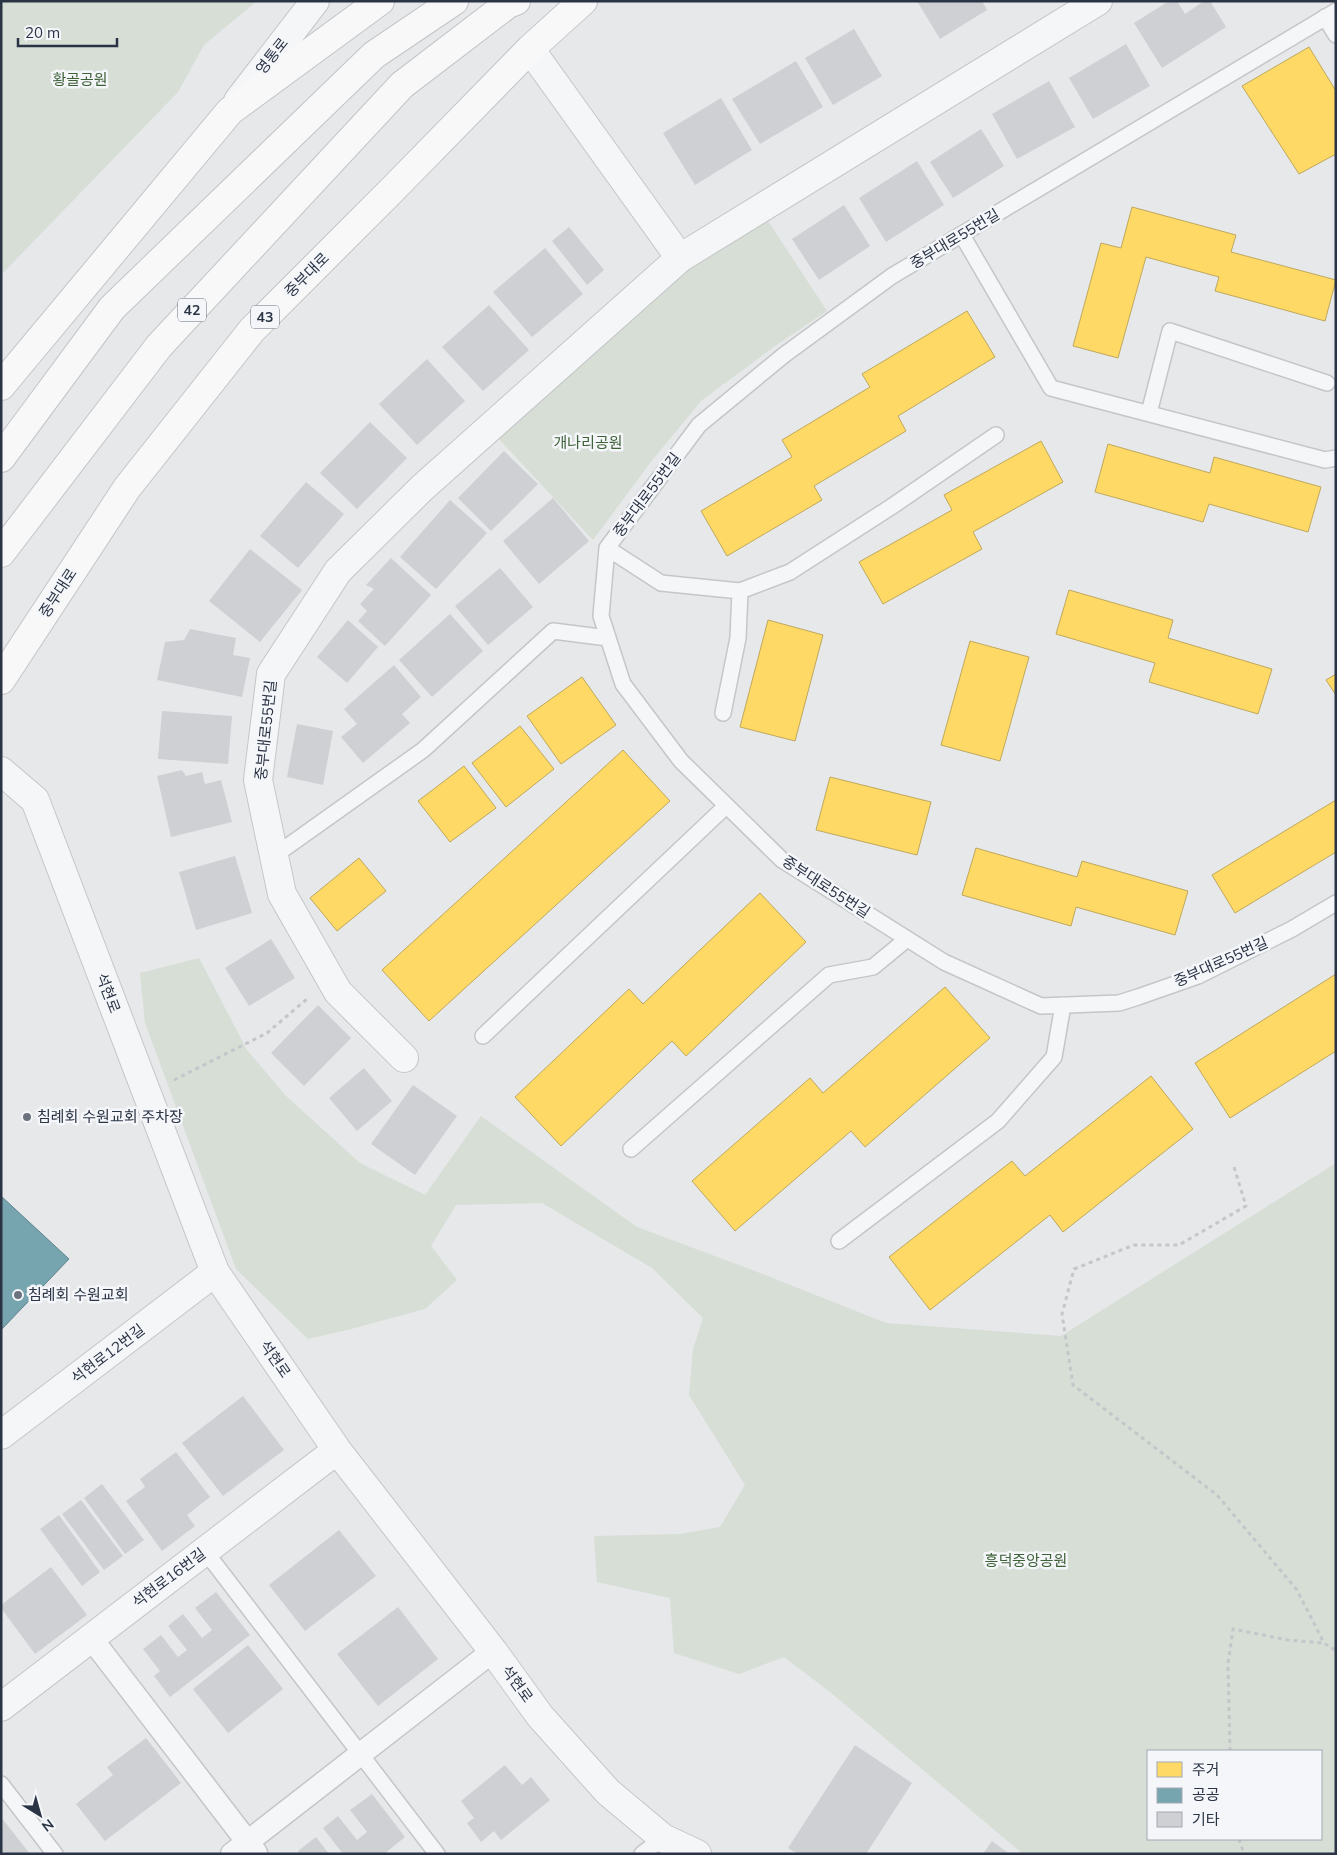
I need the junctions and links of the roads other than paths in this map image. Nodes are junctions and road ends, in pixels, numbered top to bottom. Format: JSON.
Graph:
{"nodes":[{"id":1,"x":315,"y":1,"type":"edge"},
{"id":2,"x":380,"y":1,"type":"edge"},
{"id":3,"x":454,"y":1,"type":"edge"},
{"id":4,"x":516,"y":1,"type":"edge"},
{"id":5,"x":584,"y":1,"type":"edge"},
{"id":6,"x":1098,"y":1,"type":"edge"},
{"id":7,"x":1331,"y":14,"type":"edge"},
{"id":8,"x":1336,"y":35,"type":"edge"},
{"id":9,"x":530,"y":48,"type":"junction"},
{"id":10,"x":230,"y":111,"type":"junction"},
{"id":11,"x":962,"y":235,"type":"junction"},
{"id":12,"x":680,"y":258,"type":"junction"},
{"id":13,"x":1326,"y":383,"type":"dead end"},
{"id":14,"x":1,"y":386,"type":"edge"},
{"id":15,"x":1149,"y":413,"type":"junction"},
{"id":16,"x":996,"y":435,"type":"dead end"},
{"id":17,"x":1,"y":458,"type":"edge"},
{"id":18,"x":1336,"y":458,"type":"edge"},
{"id":19,"x":607,"y":548,"type":"junction"},
{"id":20,"x":1,"y":552,"type":"edge"},
{"id":21,"x":740,"y":590,"type":"junction"},
{"id":22,"x":608,"y":638,"type":"junction"},
{"id":23,"x":1,"y":680,"type":"edge"},
{"id":24,"x":722,"y":712,"type":"dead end"},
{"id":25,"x":1,"y":771,"type":"edge"},
{"id":26,"x":726,"y":806,"type":"junction"},
{"id":27,"x":274,"y":856,"type":"junction"},
{"id":28,"x":1336,"y":903,"type":"edge"},
{"id":29,"x":907,"y":939,"type":"junction"},
{"id":30,"x":1063,"y":1005,"type":"junction"},
{"id":31,"x":484,"y":1036,"type":"dead end"},
{"id":32,"x":404,"y":1058,"type":"dead end"},
{"id":33,"x":631,"y":1149,"type":"dead end"},
{"id":34,"x":839,"y":1241,"type":"dead end"},
{"id":35,"x":215,"y":1272,"type":"junction"},
{"id":36,"x":1,"y":1435,"type":"edge"},
{"id":37,"x":338,"y":1450,"type":"junction"},
{"id":38,"x":205,"y":1551,"type":"junction"},
{"id":39,"x":91,"y":1638,"type":"junction"},
{"id":40,"x":493,"y":1651,"type":"junction"},
{"id":41,"x":1,"y":1707,"type":"edge"},
{"id":42,"x":360,"y":1754,"type":"junction"},
{"id":43,"x":1,"y":1784,"type":"edge"},
{"id":44,"x":653,"y":1846,"type":"edge"},
{"id":45,"x":245,"y":1850,"type":"edge"},
{"id":46,"x":54,"y":1854,"type":"edge"},
{"id":47,"x":437,"y":1854,"type":"edge"},
{"id":48,"x":697,"y":1854,"type":"edge"}],
"edges":[{"from":1,"to":10,"type":"street","name":"영통로"},
{"from":2,"to":10,"type":"main road"},
{"from":3,"to":17,"type":"main road"},
{"from":4,"to":20,"type":"main road","number":"42"},
{"from":5,"to":9,"type":"main road","name":"중부대로","number":"43"},
{"from":6,"to":12,"type":"street","name":"중부대로55번길"},
{"from":7,"to":8,"type":"lane"},
{"from":7,"to":11,"type":"lane","name":"중부대로55번길"},
{"from":9,"to":12,"type":"street"},
{"from":9,"to":23,"type":"main road","name":"중부대로","number":"43"},
{"from":10,"to":14,"type":"main road"},
{"from":11,"to":15,"type":"lane"},
{"from":11,"to":19,"type":"lane","name":"중부대로55번길"},
{"from":12,"to":27,"type":"street","name":"중부대로55번길"},
{"from":13,"to":15,"type":"lane"},
{"from":15,"to":18,"type":"lane"},
{"from":16,"to":21,"type":"lane"},
{"from":19,"to":21,"type":"lane"},
{"from":19,"to":22,"type":"lane","name":"중부대로55번길"},
{"from":21,"to":24,"type":"lane"},
{"from":22,"to":26,"type":"lane","name":"중부대로55번길"},
{"from":22,"to":27,"type":"lane"},
{"from":25,"to":35,"type":"street","name":"석현로"},
{"from":26,"to":29,"type":"lane","name":"중부대로55번길"},
{"from":26,"to":31,"type":"lane"},
{"from":27,"to":32,"type":"street","name":"중부대로55번길"},
{"from":28,"to":30,"type":"lane","name":"중부대로55번길"},
{"from":29,"to":30,"type":"lane","name":"중부대로55번길"},
{"from":29,"to":33,"type":"lane"},
{"from":30,"to":34,"type":"lane"},
{"from":35,"to":36,"type":"street","name":"석현로12번길"},
{"from":35,"to":37,"type":"street","name":"석현로"},
{"from":37,"to":38,"type":"street","name":"석현로16번길"},
{"from":37,"to":40,"type":"street","name":"석현로"},
{"from":38,"to":39,"type":"street","name":"석현로16번길"},
{"from":38,"to":42,"type":"lane"},
{"from":39,"to":41,"type":"street","name":"석현로16번길"},
{"from":39,"to":45,"type":"street"},
{"from":40,"to":42,"type":"street"},
{"from":40,"to":44,"type":"street","name":"석현로"},
{"from":42,"to":45,"type":"street"},
{"from":42,"to":47,"type":"lane"},
{"from":43,"to":46,"type":"lane"},
{"from":44,"to":48,"type":"street","name":"석현로"}]}
